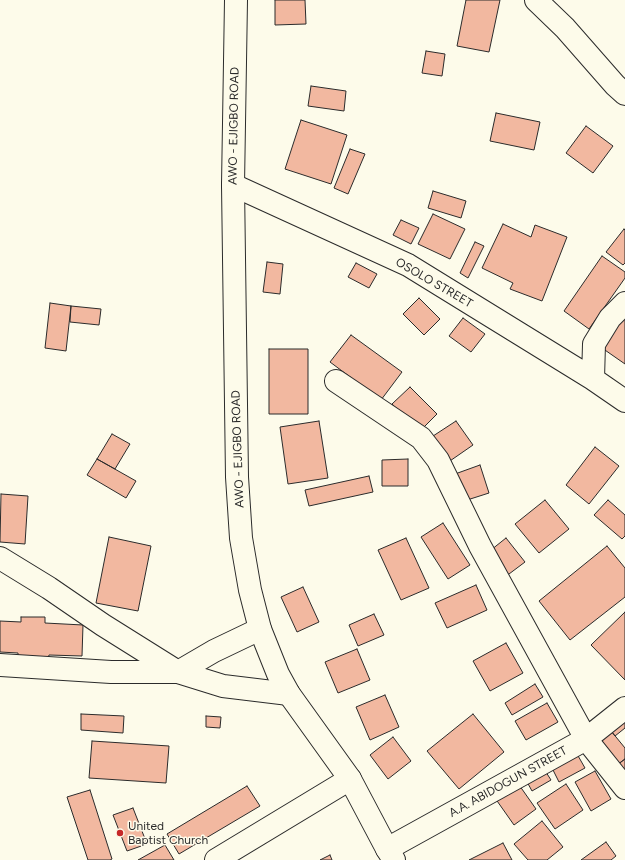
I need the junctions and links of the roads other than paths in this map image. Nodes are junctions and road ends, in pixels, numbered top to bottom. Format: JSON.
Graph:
{"nodes":[{"id":1,"x":236,"y":0,"type":"edge"},
{"id":2,"x":536,"y":0,"type":"edge"},
{"id":3,"x":625,"y":94,"type":"edge"},
{"id":4,"x":233,"y":185,"type":"junction"},
{"id":5,"x":625,"y":303,"type":"edge"},
{"id":6,"x":594,"y":379,"type":"junction"},
{"id":7,"x":336,"y":381,"type":"dead end"},
{"id":8,"x":625,"y":401,"type":"edge"},
{"id":9,"x":0,"y":558,"type":"edge"},
{"id":10,"x":260,"y":629,"type":"junction"},
{"id":11,"x":0,"y":665,"type":"edge"},
{"id":12,"x":178,"y":672,"type":"junction"},
{"id":13,"x":289,"y":694,"type":"junction"},
{"id":14,"x":625,"y":708,"type":"edge"},
{"id":15,"x":586,"y":739,"type":"junction"},
{"id":16,"x":350,"y":779,"type":"junction"},
{"id":17,"x":625,"y":788,"type":"edge"},
{"id":18,"x":390,"y":854,"type":"edge"},
{"id":19,"x":216,"y":860,"type":"edge"}],
"edges":[{"from":1,"to":4,"type":"street","name":"AWO - EJIGBO ROAD"},
{"from":2,"to":3,"type":"street"},
{"from":4,"to":6,"type":"street","name":"OSOLO STREET"},
{"from":4,"to":10,"type":"street","name":"AWO - EJIGBO ROAD"},
{"from":5,"to":6,"type":"street"},
{"from":6,"to":8,"type":"street","name":"OSOLO STREET"},
{"from":7,"to":15,"type":"street"},
{"from":9,"to":12,"type":"street"},
{"from":10,"to":12,"type":"street"},
{"from":10,"to":13,"type":"street","name":"AWO - EJIGBO ROAD"},
{"from":11,"to":12,"type":"street"},
{"from":12,"to":13,"type":"street"},
{"from":13,"to":16,"type":"street","name":"AWO - EJIGBO ROAD"},
{"from":14,"to":15,"type":"street","name":"A.A. ABIDOGUN STREET"},
{"from":15,"to":17,"type":"street"},
{"from":15,"to":18,"type":"street","name":"A.A. ABIDOGUN STREET"},
{"from":16,"to":18,"type":"street","name":"AWO - EJIGBO ROAD"},
{"from":16,"to":19,"type":"street"}]}
